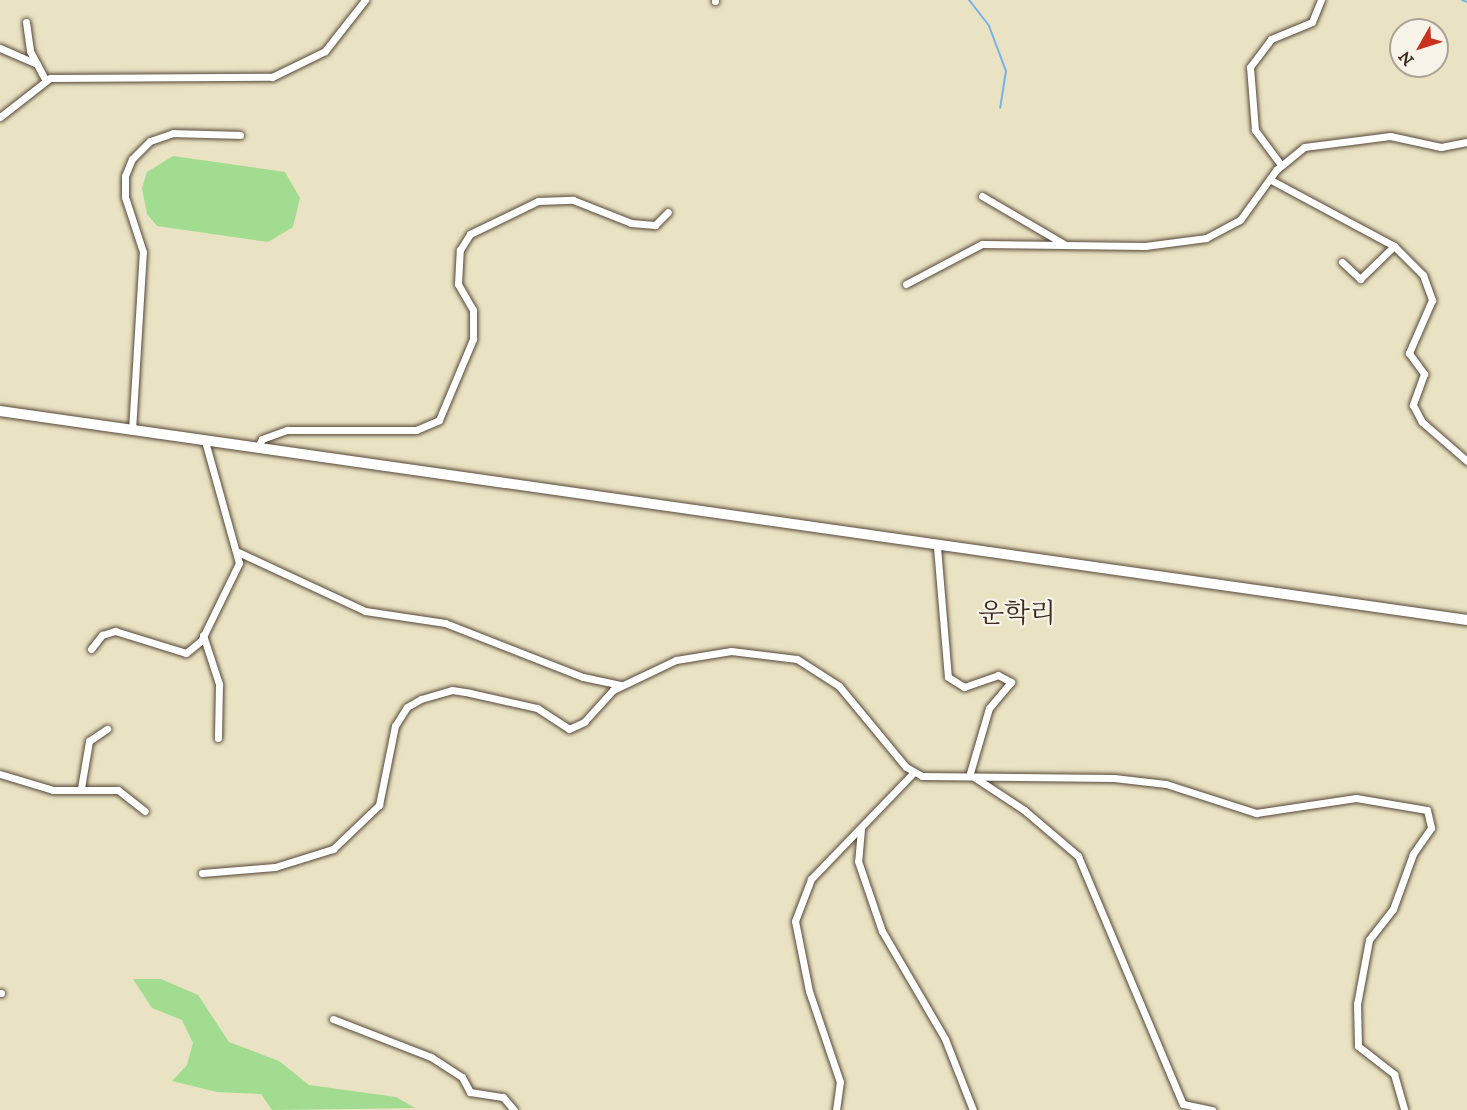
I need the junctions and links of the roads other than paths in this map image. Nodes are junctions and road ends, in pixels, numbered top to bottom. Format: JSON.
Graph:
{"nodes":[{"id":1,"x":356,"y":0,"type":"edge"},
{"id":2,"x":365,"y":0,"type":"edge"},
{"id":3,"x":1320,"y":0,"type":"edge"},
{"id":4,"x":358,"y":11,"type":"junction"},
{"id":5,"x":26,"y":22,"type":"dead end"},
{"id":6,"x":0,"y":48,"type":"edge"},
{"id":7,"x":37,"y":64,"type":"junction"},
{"id":8,"x":45,"y":79,"type":"junction"},
{"id":9,"x":0,"y":117,"type":"edge"},
{"id":10,"x":240,"y":135,"type":"dead end"},
{"id":11,"x":1467,"y":142,"type":"edge"},
{"id":12,"x":1281,"y":165,"type":"junction"},
{"id":13,"x":1271,"y":180,"type":"junction"},
{"id":14,"x":982,"y":196,"type":"dead end"},
{"id":15,"x":668,"y":212,"type":"dead end"},
{"id":16,"x":1066,"y":245,"type":"junction"},
{"id":17,"x":1394,"y":246,"type":"junction"},
{"id":18,"x":1342,"y":262,"type":"dead end"},
{"id":19,"x":906,"y":284,"type":"dead end"},
{"id":20,"x":0,"y":411,"type":"edge"},
{"id":21,"x":132,"y":430,"type":"junction"},
{"id":22,"x":206,"y":441,"type":"junction"},
{"id":23,"x":257,"y":448,"type":"junction"},
{"id":24,"x":1467,"y":461,"type":"edge"},
{"id":25,"x":937,"y":548,"type":"junction"},
{"id":26,"x":238,"y":552,"type":"junction"},
{"id":27,"x":1467,"y":620,"type":"edge"},
{"id":28,"x":203,"y":635,"type":"junction"},
{"id":29,"x":91,"y":649,"type":"dead end"},
{"id":30,"x":622,"y":685,"type":"junction"},
{"id":31,"x":107,"y":729,"type":"dead end"},
{"id":32,"x":218,"y":738,"type":"dead end"},
{"id":33,"x":914,"y":773,"type":"junction"},
{"id":34,"x":970,"y":773,"type":"junction"},
{"id":35,"x":0,"y":774,"type":"edge"},
{"id":36,"x":81,"y":788,"type":"junction"},
{"id":37,"x":145,"y":811,"type":"dead end"},
{"id":38,"x":862,"y":827,"type":"junction"},
{"id":39,"x":202,"y":873,"type":"dead end"},
{"id":40,"x":333,"y":1019,"type":"dead end"},
{"id":41,"x":514,"y":1110,"type":"edge"},
{"id":42,"x":836,"y":1110,"type":"edge"},
{"id":43,"x":973,"y":1110,"type":"edge"},
{"id":44,"x":1212,"y":1110,"type":"edge"},
{"id":45,"x":1404,"y":1110,"type":"edge"}],
"edges":[{"from":1,"to":4,"type":"street"},
{"from":2,"to":4,"type":"street"},
{"from":3,"to":12,"type":"street"},
{"from":4,"to":8,"type":"street"},
{"from":5,"to":7,"type":"street"},
{"from":6,"to":7,"type":"street"},
{"from":7,"to":8,"type":"street"},
{"from":8,"to":9,"type":"street"},
{"from":10,"to":21,"type":"street"},
{"from":11,"to":12,"type":"street"},
{"from":12,"to":13,"type":"street"},
{"from":13,"to":16,"type":"street"},
{"from":13,"to":17,"type":"street"},
{"from":14,"to":16,"type":"street"},
{"from":15,"to":23,"type":"street"},
{"from":16,"to":19,"type":"street"},
{"from":17,"to":18,"type":"street"},
{"from":17,"to":24,"type":"street"},
{"from":20,"to":21,"type":"main road"},
{"from":21,"to":22,"type":"main road"},
{"from":22,"to":23,"type":"main road"},
{"from":22,"to":26,"type":"street"},
{"from":23,"to":25,"type":"main road"},
{"from":25,"to":27,"type":"main road"},
{"from":25,"to":34,"type":"street"},
{"from":26,"to":28,"type":"street"},
{"from":26,"to":30,"type":"street"},
{"from":28,"to":29,"type":"street"},
{"from":28,"to":32,"type":"street"},
{"from":30,"to":33,"type":"street"},
{"from":30,"to":39,"type":"street"},
{"from":31,"to":36,"type":"street"},
{"from":33,"to":34,"type":"street"},
{"from":33,"to":38,"type":"street"},
{"from":34,"to":44,"type":"street"},
{"from":34,"to":45,"type":"street"},
{"from":35,"to":36,"type":"street"},
{"from":36,"to":37,"type":"street"},
{"from":38,"to":42,"type":"street"},
{"from":38,"to":43,"type":"street"},
{"from":40,"to":41,"type":"street"}]}
